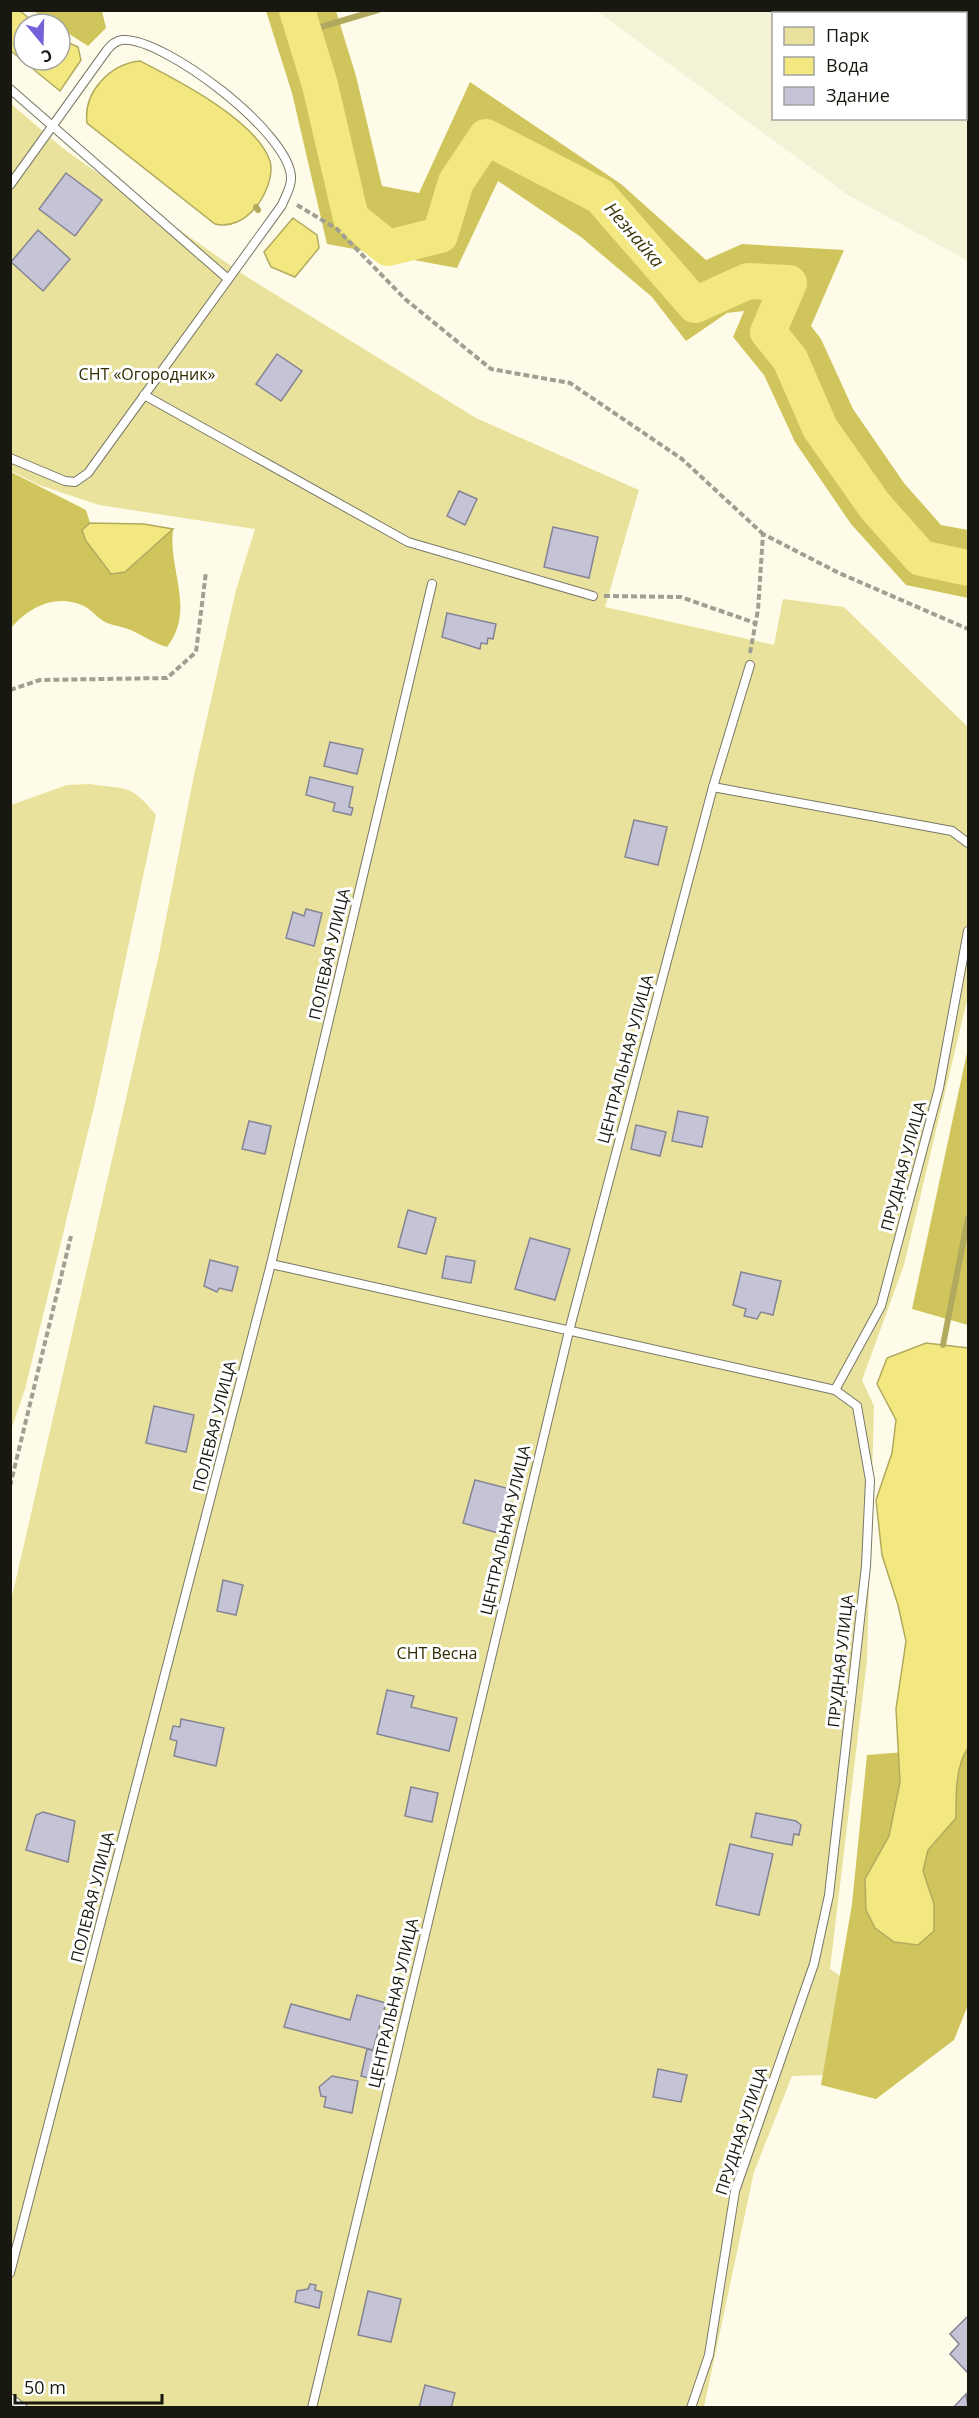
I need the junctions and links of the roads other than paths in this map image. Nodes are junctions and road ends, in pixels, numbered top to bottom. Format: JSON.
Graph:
{"nodes":[{"id":1,"x":10,"y":89,"type":"edge"},
{"id":2,"x":52,"y":125,"type":"junction"},
{"id":3,"x":10,"y":185,"type":"edge"},
{"id":4,"x":228,"y":279,"type":"junction"},
{"id":5,"x":144,"y":396,"type":"junction"},
{"id":6,"x":10,"y":458,"type":"edge"},
{"id":7,"x":432,"y":584,"type":"dead end"},
{"id":8,"x":593,"y":596,"type":"road end"},
{"id":9,"x":750,"y":665,"type":"road end"},
{"id":10,"x":712,"y":787,"type":"junction"},
{"id":11,"x":969,"y":843,"type":"edge"},
{"id":12,"x":969,"y":931,"type":"edge"},
{"id":13,"x":271,"y":1264,"type":"junction"},
{"id":14,"x":568,"y":1330,"type":"junction"},
{"id":15,"x":835,"y":1390,"type":"junction"},
{"id":16,"x":10,"y":2273,"type":"edge"},
{"id":17,"x":10,"y":2398,"type":"edge"},
{"id":18,"x":23,"y":2408,"type":"edge"},
{"id":19,"x":312,"y":2408,"type":"edge"},
{"id":20,"x":691,"y":2408,"type":"edge"}],
"edges":[{"from":1,"to":2,"type":"lane"},
{"from":2,"to":3,"type":"lane"},
{"from":2,"to":4,"type":"lane"},
{"from":2,"to":4,"type":"lane"},
{"from":4,"to":5,"type":"lane"},
{"from":5,"to":6,"type":"lane"},
{"from":5,"to":8,"type":"lane"},
{"from":7,"to":13,"type":"lane","name":"ПОЛЕВАЯ УЛИЦА"},
{"from":9,"to":10,"type":"lane","name":"ЦЕНТРАЛЬНАЯ УЛИЦА"},
{"from":10,"to":11,"type":"lane"},
{"from":10,"to":14,"type":"lane","name":"ЦЕНТРАЛЬНАЯ УЛИЦА"},
{"from":12,"to":15,"type":"lane","name":"ПРУДНАЯ УЛИЦА"},
{"from":13,"to":14,"type":"lane"},
{"from":13,"to":16,"type":"lane","name":"ПОЛЕВАЯ УЛИЦА"},
{"from":14,"to":15,"type":"lane"},
{"from":14,"to":19,"type":"lane","name":"ЦЕНТРАЛЬНАЯ УЛИЦА"},
{"from":15,"to":20,"type":"lane","name":"ПРУДНАЯ УЛИЦА"},
{"from":17,"to":18,"type":"lane"}]}
